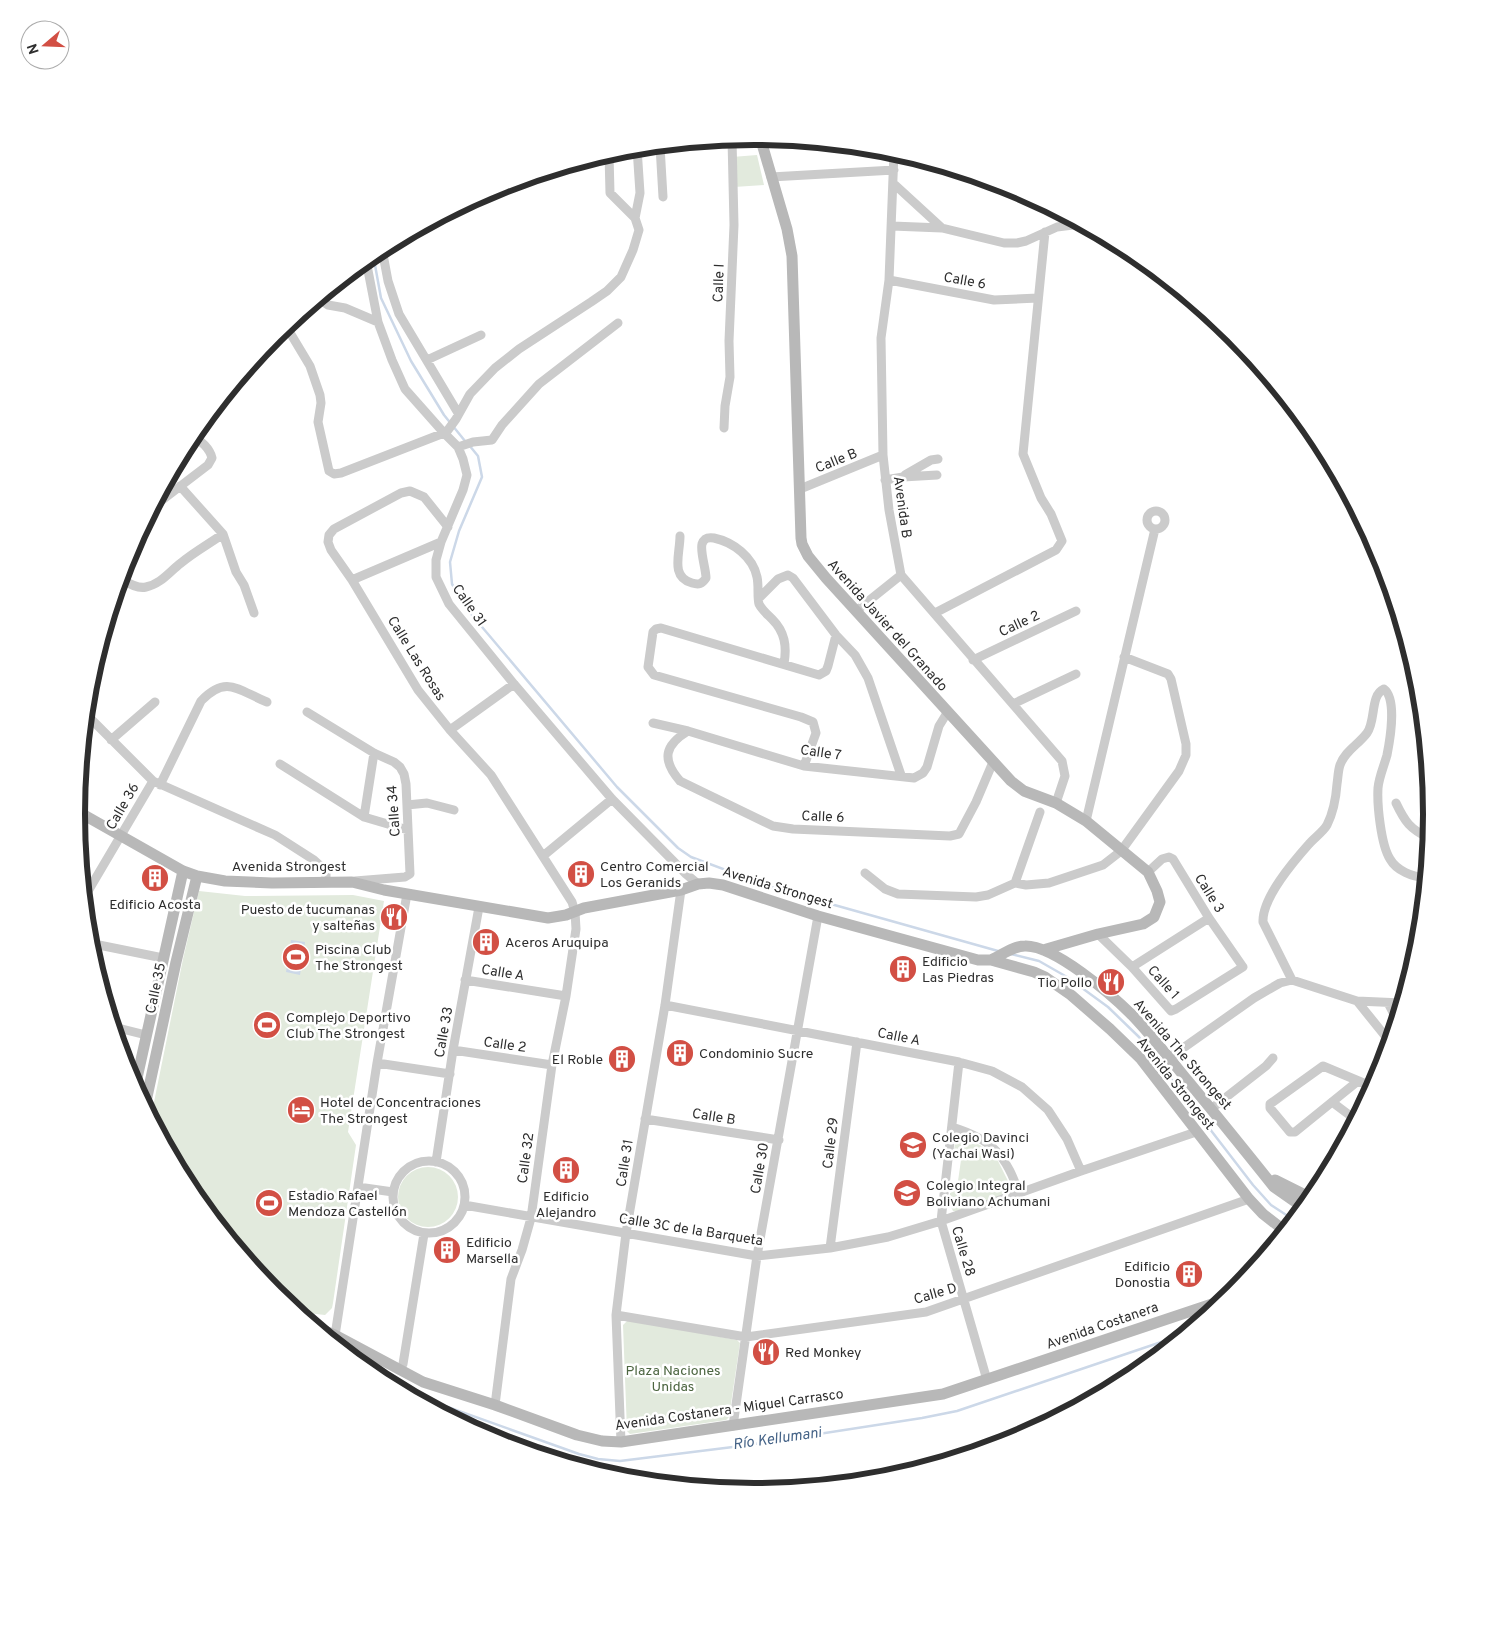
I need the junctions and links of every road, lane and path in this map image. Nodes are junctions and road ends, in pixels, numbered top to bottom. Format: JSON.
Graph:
{"nodes":[{"id":1,"x":762,"y":145,"type":"edge"},
{"id":2,"x":732,"y":146,"type":"edge"},
{"id":3,"x":660,"y":152,"type":"edge"},
{"id":4,"x":637,"y":156,"type":"edge"},
{"id":5,"x":894,"y":160,"type":"edge"},
{"id":6,"x":609,"y":161,"type":"edge"},
{"id":7,"x":894,"y":170,"type":"junction"},
{"id":8,"x":771,"y":177,"type":"junction"},
{"id":9,"x":894,"y":184,"type":"junction"},
{"id":10,"x":663,"y":197,"type":"dead end"},
{"id":11,"x":635,"y":218,"type":"junction"},
{"id":12,"x":1071,"y":225,"type":"edge"},
{"id":13,"x":892,"y":226,"type":"junction"},
{"id":14,"x":942,"y":228,"type":"junction"},
{"id":15,"x":1045,"y":232,"type":"junction"},
{"id":16,"x":384,"y":257,"type":"edge"},
{"id":17,"x":368,"y":269,"type":"edge"},
{"id":18,"x":889,"y":280,"type":"junction"},
{"id":19,"x":1038,"y":298,"type":"junction"},
{"id":20,"x":324,"y":303,"type":"edge"},
{"id":21,"x":378,"y":322,"type":"junction"},
{"id":22,"x":618,"y":323,"type":"dead end"},
{"id":23,"x":290,"y":333,"type":"edge"},
{"id":24,"x":481,"y":335,"type":"dead end"},
{"id":25,"x":427,"y":360,"type":"junction"},
{"id":26,"x":457,"y":416,"type":"junction"},
{"id":27,"x":724,"y":428,"type":"dead end"},
{"id":28,"x":446,"y":432,"type":"junction"},
{"id":29,"x":199,"y":442,"type":"edge"},
{"id":30,"x":464,"y":445,"type":"junction"},
{"id":31,"x":883,"y":455,"type":"junction"},
{"id":32,"x":938,"y":459,"type":"dead end"},
{"id":33,"x":937,"y":475,"type":"dead end"},
{"id":34,"x":903,"y":477,"type":"junction"},
{"id":35,"x":885,"y":480,"type":"junction"},
{"id":36,"x":180,"y":486,"type":"junction"},
{"id":37,"x":800,"y":489,"type":"junction"},
{"id":38,"x":166,"y":497,"type":"edge"},
{"id":39,"x":448,"y":527,"type":"junction"},
{"id":40,"x":1154,"y":529,"type":"dead end"},
{"id":41,"x":223,"y":534,"type":"junction"},
{"id":42,"x":680,"y":536,"type":"dead end"},
{"id":43,"x":441,"y":542,"type":"junction"},
{"id":44,"x":901,"y":575,"type":"junction"},
{"id":45,"x":352,"y":580,"type":"junction"},
{"id":46,"x":127,"y":582,"type":"edge"},
{"id":47,"x":759,"y":598,"type":"junction"},
{"id":48,"x":856,"y":611,"type":"junction"},
{"id":49,"x":1076,"y":611,"type":"dead end"},
{"id":50,"x":935,"y":613,"type":"junction"},
{"id":51,"x":254,"y":614,"type":"dead end"},
{"id":52,"x":836,"y":635,"type":"junction"},
{"id":53,"x":1124,"y":657,"type":"junction"},
{"id":54,"x":973,"y":660,"type":"junction"},
{"id":55,"x":784,"y":664,"type":"junction"},
{"id":56,"x":1076,"y":674,"type":"dead end"},
{"id":57,"x":514,"y":684,"type":"junction"},
{"id":58,"x":155,"y":702,"type":"dead end"},
{"id":59,"x":267,"y":702,"type":"dead end"},
{"id":60,"x":1013,"y":704,"type":"junction"},
{"id":61,"x":307,"y":712,"type":"dead end"},
{"id":62,"x":948,"y":713,"type":"junction"},
{"id":63,"x":92,"y":720,"type":"edge"},
{"id":64,"x":653,"y":723,"type":"dead end"},
{"id":65,"x":450,"y":730,"type":"junction"},
{"id":66,"x":688,"y":731,"type":"junction"},
{"id":67,"x":111,"y":740,"type":"junction"},
{"id":68,"x":374,"y":753,"type":"junction"},
{"id":69,"x":993,"y":762,"type":"junction"},
{"id":70,"x":280,"y":764,"type":"dead end"},
{"id":71,"x":804,"y":766,"type":"junction"},
{"id":72,"x":901,"y":775,"type":"junction"},
{"id":73,"x":156,"y":783,"type":"junction"},
{"id":74,"x":612,"y":799,"type":"junction"},
{"id":75,"x":1056,"y":803,"type":"junction"},
{"id":76,"x":1396,"y":803,"type":"dead end"},
{"id":77,"x":407,"y":805,"type":"junction"},
{"id":78,"x":454,"y":810,"type":"dead end"},
{"id":79,"x":1040,"y":812,"type":"dead end"},
{"id":80,"x":85,"y":816,"type":"edge"},
{"id":81,"x":364,"y":817,"type":"junction"},
{"id":82,"x":1086,"y":821,"type":"junction"},
{"id":83,"x":408,"y":830,"type":"junction"},
{"id":84,"x":1423,"y":835,"type":"edge"},
{"id":85,"x":120,"y":836,"type":"junction"},
{"id":86,"x":1121,"y":851,"type":"junction"},
{"id":87,"x":543,"y":856,"type":"junction"},
{"id":88,"x":183,"y":870,"type":"junction"},
{"id":89,"x":864,"y":872,"type":"dead end"},
{"id":90,"x":1148,"y":872,"type":"junction"},
{"id":91,"x":197,"y":876,"type":"junction"},
{"id":92,"x":1420,"y":876,"type":"edge"},
{"id":93,"x":326,"y":882,"type":"junction"},
{"id":94,"x":352,"y":882,"type":"junction"},
{"id":95,"x":1015,"y":883,"type":"junction"},
{"id":96,"x":698,"y":884,"type":"junction"},
{"id":97,"x":89,"y":889,"type":"edge"},
{"id":98,"x":681,"y":890,"type":"junction"},
{"id":99,"x":407,"y":894,"type":"junction"},
{"id":100,"x":479,"y":907,"type":"junction"},
{"id":101,"x":574,"y":912,"type":"junction"},
{"id":102,"x":818,"y":916,"type":"junction"},
{"id":103,"x":1209,"y":918,"type":"junction"},
{"id":104,"x":1098,"y":934,"type":"junction"},
{"id":105,"x":98,"y":944,"type":"edge"},
{"id":106,"x":1043,"y":950,"type":"junction"},
{"id":107,"x":163,"y":958,"type":"junction"},
{"id":108,"x":994,"y":958,"type":"junction"},
{"id":109,"x":176,"y":962,"type":"junction"},
{"id":110,"x":1132,"y":967,"type":"junction"},
{"id":111,"x":1243,"y":967,"type":"joint"},
{"id":112,"x":466,"y":980,"type":"junction"},
{"id":113,"x":1292,"y":980,"type":"junction"},
{"id":114,"x":566,"y":996,"type":"junction"},
{"id":115,"x":1357,"y":1001,"type":"junction"},
{"id":116,"x":1388,"y":1003,"type":"junction"},
{"id":117,"x":1395,"y":1004,"type":"edge"},
{"id":118,"x":665,"y":1005,"type":"junction"},
{"id":119,"x":1393,"y":1012,"type":"edge"},
{"id":120,"x":121,"y":1029,"type":"edge"},
{"id":121,"x":797,"y":1032,"type":"junction"},
{"id":122,"x":146,"y":1035,"type":"junction"},
{"id":123,"x":1385,"y":1036,"type":"edge"},
{"id":124,"x":160,"y":1038,"type":"junction"},
{"id":125,"x":857,"y":1042,"type":"junction"},
{"id":126,"x":453,"y":1050,"type":"junction"},
{"id":127,"x":1169,"y":1058,"type":"junction"},
{"id":128,"x":1273,"y":1058,"type":"dead end"},
{"id":129,"x":959,"y":1062,"type":"junction"},
{"id":130,"x":377,"y":1063,"type":"junction"},
{"id":131,"x":552,"y":1065,"type":"junction"},
{"id":132,"x":450,"y":1074,"type":"junction"},
{"id":133,"x":138,"y":1075,"type":"edge"},
{"id":134,"x":1358,"y":1081,"type":"junction"},
{"id":135,"x":1366,"y":1084,"type":"edge"},
{"id":136,"x":146,"y":1093,"type":"edge"},
{"id":137,"x":1332,"y":1102,"type":"junction"},
{"id":138,"x":1211,"y":1109,"type":"junction"},
{"id":139,"x":1351,"y":1116,"type":"edge"},
{"id":140,"x":645,"y":1119,"type":"junction"},
{"id":141,"x":952,"y":1128,"type":"junction"},
{"id":142,"x":1196,"y":1132,"type":"junction"},
{"id":143,"x":778,"y":1140,"type":"junction"},
{"id":144,"x":436,"y":1162,"type":"junction"},
{"id":145,"x":1081,"y":1171,"type":"junction"},
{"id":146,"x":1262,"y":1172,"type":"junction"},
{"id":147,"x":358,"y":1187,"type":"junction"},
{"id":148,"x":393,"y":1192,"type":"junction"},
{"id":149,"x":1019,"y":1194,"type":"junction"},
{"id":150,"x":1304,"y":1195,"type":"edge"},
{"id":151,"x":1249,"y":1199,"type":"junction"},
{"id":152,"x":1298,"y":1203,"type":"edge"},
{"id":153,"x":464,"y":1205,"type":"junction"},
{"id":154,"x":531,"y":1218,"type":"junction"},
{"id":155,"x":941,"y":1221,"type":"junction"},
{"id":156,"x":1280,"y":1228,"type":"edge"},
{"id":157,"x":626,"y":1233,"type":"junction"},
{"id":158,"x":424,"y":1234,"type":"junction"},
{"id":159,"x":830,"y":1248,"type":"junction"},
{"id":160,"x":757,"y":1256,"type":"junction"},
{"id":161,"x":964,"y":1299,"type":"junction"},
{"id":162,"x":1208,"y":1306,"type":"edge"},
{"id":163,"x":616,"y":1315,"type":"junction"},
{"id":164,"x":335,"y":1335,"type":"edge"},
{"id":165,"x":746,"y":1337,"type":"junction"},
{"id":166,"x":348,"y":1346,"type":"edge"},
{"id":167,"x":398,"y":1370,"type":"junction"},
{"id":168,"x":987,"y":1380,"type":"junction"},
{"id":169,"x":495,"y":1405,"type":"junction"},
{"id":170,"x":733,"y":1426,"type":"junction"},
{"id":171,"x":621,"y":1442,"type":"junction"}],
"edges":[{"from":1,"to":8,"type":"street","name":"Avenida Javier del Granado"},
{"from":2,"to":27,"type":"street","name":"Calle I"},
{"from":3,"to":10,"type":"street"},
{"from":4,"to":11,"type":"street"},
{"from":5,"to":7,"type":"street","name":"Avenida B"},
{"from":6,"to":11,"type":"street"},
{"from":7,"to":8,"type":"street"},
{"from":7,"to":9,"type":"street","name":"Avenida B"},
{"from":8,"to":37,"type":"street","name":"Avenida Javier del Granado"},
{"from":9,"to":13,"type":"street","name":"Avenida B"},
{"from":9,"to":14,"type":"street"},
{"from":11,"to":26,"type":"street"},
{"from":12,"to":15,"type":"street"},
{"from":13,"to":14,"type":"street"},
{"from":13,"to":18,"type":"street","name":"Avenida B"},
{"from":14,"to":15,"type":"street"},
{"from":15,"to":19,"type":"street"},
{"from":16,"to":25,"type":"street"},
{"from":17,"to":21,"type":"street","name":"Calle 31"},
{"from":18,"to":19,"type":"street","name":"Calle 6"},
{"from":18,"to":31,"type":"street","name":"Avenida B"},
{"from":19,"to":50,"type":"street"},
{"from":20,"to":21,"type":"street"},
{"from":21,"to":28,"type":"street","name":"Calle 31"},
{"from":22,"to":30,"type":"street"},
{"from":23,"to":28,"type":"street"},
{"from":24,"to":25,"type":"street"},
{"from":25,"to":26,"type":"street"},
{"from":26,"to":28,"type":"street"},
{"from":28,"to":30,"type":"street","name":"Calle 31"},
{"from":29,"to":36,"type":"street"},
{"from":30,"to":39,"type":"street","name":"Calle 31"},
{"from":31,"to":35,"type":"street","name":"Avenida B"},
{"from":31,"to":37,"type":"street","name":"Calle B"},
{"from":32,"to":34,"type":"street"},
{"from":33,"to":34,"type":"street"},
{"from":34,"to":35,"type":"street"},
{"from":35,"to":44,"type":"street","name":"Avenida B"},
{"from":36,"to":38,"type":"street"},
{"from":36,"to":41,"type":"street"},
{"from":37,"to":48,"type":"street","name":"Avenida Javier del Granado"},
{"from":39,"to":43,"type":"street","name":"Calle 31"},
{"from":39,"to":45,"type":"street","name":"Calle Las Rosas"},
{"from":40,"to":53,"type":"street"},
{"from":41,"to":46,"type":"street"},
{"from":41,"to":51,"type":"street"},
{"from":42,"to":47,"type":"street"},
{"from":43,"to":45,"type":"street"},
{"from":43,"to":57,"type":"street","name":"Calle 31"},
{"from":44,"to":48,"type":"street"},
{"from":44,"to":50,"type":"street","name":"Avenida B"},
{"from":45,"to":65,"type":"street","name":"Calle Las Rosas"},
{"from":47,"to":52,"type":"street"},
{"from":47,"to":55,"type":"street"},
{"from":48,"to":62,"type":"street","name":"Avenida Javier del Granado"},
{"from":49,"to":54,"type":"street","name":"Calle 2"},
{"from":50,"to":54,"type":"street","name":"Avenida B"},
{"from":52,"to":55,"type":"street"},
{"from":52,"to":72,"type":"street"},
{"from":53,"to":82,"type":"street"},
{"from":53,"to":86,"type":"street"},
{"from":54,"to":60,"type":"street","name":"Avenida B"},
{"from":55,"to":71,"type":"street"},
{"from":56,"to":60,"type":"street"},
{"from":57,"to":65,"type":"street"},
{"from":57,"to":74,"type":"street","name":"Calle 31"},
{"from":58,"to":67,"type":"street"},
{"from":59,"to":73,"type":"street","name":"Calle 36"},
{"from":60,"to":75,"type":"street","name":"Avenida B"},
{"from":61,"to":68,"type":"street","name":"Calle 34"},
{"from":62,"to":69,"type":"street","name":"Avenida Javier del Granado"},
{"from":62,"to":72,"type":"street","name":"Calle 7"},
{"from":63,"to":67,"type":"street"},
{"from":64,"to":66,"type":"street","name":"Calle 7"},
{"from":65,"to":87,"type":"street","name":"Calle Las Rosas"},
{"from":66,"to":69,"type":"street","name":"Calle 6"},
{"from":66,"to":71,"type":"street","name":"Calle 7"},
{"from":67,"to":73,"type":"street"},
{"from":68,"to":77,"type":"street","name":"Calle 34"},
{"from":68,"to":81,"type":"street"},
{"from":69,"to":75,"type":"street","name":"Avenida Javier del Granado"},
{"from":70,"to":81,"type":"street"},
{"from":71,"to":72,"type":"street","name":"Calle 7"},
{"from":73,"to":85,"type":"street","name":"Calle 36"},
{"from":73,"to":93,"type":"street"},
{"from":74,"to":87,"type":"street"},
{"from":74,"to":96,"type":"street","name":"Calle 31"},
{"from":75,"to":82,"type":"street","name":"Avenida Javier del Granado"},
{"from":76,"to":84,"type":"street"},
{"from":77,"to":78,"type":"street"},
{"from":77,"to":83,"type":"street","name":"Calle 34"},
{"from":79,"to":95,"type":"street"},
{"from":80,"to":85,"type":"street","name":"Avenida Strongest"},
{"from":81,"to":83,"type":"street"},
{"from":82,"to":86,"type":"street","name":"Avenida Javier del Granado"},
{"from":83,"to":94,"type":"street","name":"Calle 34"},
{"from":85,"to":88,"type":"street","name":"Avenida Strongest"},
{"from":85,"to":97,"type":"street","name":"Calle 36"},
{"from":86,"to":90,"type":"street","name":"Avenida Javier del Granado"},
{"from":86,"to":95,"type":"street"},
{"from":87,"to":101,"type":"street","name":"Calle Las Rosas"},
{"from":88,"to":91,"type":"street","name":"Avenida Strongest"},
{"from":88,"to":107,"type":"street","name":"Calle 35"},
{"from":89,"to":95,"type":"street"},
{"from":90,"to":103,"type":"street","name":"Calle 3"},
{"from":90,"to":104,"type":"street","name":"Avenida Javier del Granado"},
{"from":91,"to":93,"type":"street","name":"Avenida Strongest"},
{"from":91,"to":109,"type":"street","name":"Calle 35"},
{"from":92,"to":113,"type":"street"},
{"from":93,"to":94,"type":"street","name":"Avenida Strongest"},
{"from":94,"to":99,"type":"street","name":"Avenida Strongest"},
{"from":96,"to":98,"type":"street","name":"Avenida Strongest"},
{"from":96,"to":102,"type":"street","name":"Avenida Strongest"},
{"from":98,"to":101,"type":"street","name":"Avenida Strongest"},
{"from":98,"to":118,"type":"street","name":"Calle 31"},
{"from":99,"to":100,"type":"street","name":"Avenida Strongest"},
{"from":99,"to":130,"type":"street"},
{"from":100,"to":101,"type":"street","name":"Avenida Strongest"},
{"from":100,"to":112,"type":"street","name":"Calle 33"},
{"from":101,"to":114,"type":"street","name":"Calle 32"},
{"from":102,"to":108,"type":"street","name":"Avenida Strongest"},
{"from":102,"to":121,"type":"street","name":"Calle 30"},
{"from":103,"to":110,"type":"street"},
{"from":103,"to":111,"type":"street","name":"Calle 3"},
{"from":104,"to":106,"type":"street","name":"Avenida Javier del Granado"},
{"from":104,"to":110,"type":"street","name":"Calle 1"},
{"from":105,"to":107,"type":"street"},
{"from":106,"to":108,"type":"street","name":"Avenida The Strongest"},
{"from":106,"to":127,"type":"street","name":"Avenida The Strongest"},
{"from":107,"to":109,"type":"street"},
{"from":107,"to":122,"type":"street","name":"Calle 35"},
{"from":108,"to":142,"type":"street","name":"Avenida Strongest"},
{"from":109,"to":124,"type":"street","name":"Calle 35"},
{"from":110,"to":111,"type":"street","name":"Calle 1"},
{"from":112,"to":114,"type":"street","name":"Calle A"},
{"from":112,"to":126,"type":"street","name":"Calle 33"},
{"from":113,"to":115,"type":"street"},
{"from":113,"to":127,"type":"street"},
{"from":114,"to":131,"type":"street","name":"Calle 32"},
{"from":115,"to":116,"type":"street"},
{"from":115,"to":123,"type":"street"},
{"from":116,"to":117,"type":"street"},
{"from":116,"to":119,"type":"street"},
{"from":118,"to":121,"type":"street","name":"Calle A"},
{"from":118,"to":140,"type":"street","name":"Calle 31"},
{"from":120,"to":122,"type":"street"},
{"from":121,"to":125,"type":"street","name":"Calle A"},
{"from":121,"to":143,"type":"street","name":"Calle 30"},
{"from":122,"to":124,"type":"street"},
{"from":122,"to":133,"type":"street","name":"Calle 35"},
{"from":124,"to":136,"type":"street","name":"Calle 35"},
{"from":125,"to":129,"type":"street","name":"Calle A"},
{"from":125,"to":159,"type":"street","name":"Calle 29"},
{"from":126,"to":131,"type":"street","name":"Calle 2"},
{"from":126,"to":132,"type":"street","name":"Calle 33"},
{"from":127,"to":138,"type":"street","name":"Avenida The Strongest"},
{"from":128,"to":138,"type":"street"},
{"from":129,"to":141,"type":"street","name":"Calle 28"},
{"from":129,"to":145,"type":"street","name":"Calle A"},
{"from":130,"to":132,"type":"street"},
{"from":130,"to":147,"type":"street"},
{"from":131,"to":154,"type":"street","name":"Calle 32"},
{"from":132,"to":144,"type":"street","name":"Calle 33"},
{"from":134,"to":135,"type":"street"},
{"from":134,"to":137,"type":"street"},
{"from":134,"to":137,"type":"street"},
{"from":137,"to":139,"type":"street"},
{"from":138,"to":146,"type":"street","name":"Avenida The Strongest"},
{"from":140,"to":143,"type":"street","name":"Calle B"},
{"from":140,"to":157,"type":"street","name":"Calle 31"},
{"from":141,"to":149,"type":"street"},
{"from":141,"to":155,"type":"street","name":"Calle 28"},
{"from":142,"to":145,"type":"street","name":"Calle 3C de la Barqueta"},
{"from":142,"to":151,"type":"street","name":"Avenida Strongest"},
{"from":143,"to":160,"type":"street","name":"Calle 30"},
{"from":144,"to":148,"type":"street"},
{"from":144,"to":153,"type":"street"},
{"from":145,"to":149,"type":"street","name":"Calle 3C de la Barqueta"},
{"from":146,"to":150,"type":"street","name":"Avenida The Strongest"},
{"from":146,"to":152,"type":"street","name":"Avenida The Strongest"},
{"from":147,"to":148,"type":"street"},
{"from":147,"to":164,"type":"street"},
{"from":148,"to":158,"type":"street"},
{"from":149,"to":155,"type":"street","name":"Calle 3C de la Barqueta"},
{"from":151,"to":156,"type":"street","name":"Avenida Strongest"},
{"from":151,"to":161,"type":"street","name":"Calle D"},
{"from":153,"to":154,"type":"street","name":"Calle 3C de la Barqueta"},
{"from":153,"to":158,"type":"street"},
{"from":154,"to":157,"type":"street","name":"Calle 3C de la Barqueta"},
{"from":154,"to":169,"type":"street","name":"Calle 32"},
{"from":155,"to":159,"type":"street","name":"Calle 3C de la Barqueta"},
{"from":155,"to":161,"type":"street","name":"Calle 28"},
{"from":157,"to":160,"type":"street","name":"Calle 3C de la Barqueta"},
{"from":157,"to":163,"type":"street","name":"Calle 31"},
{"from":158,"to":167,"type":"street"},
{"from":159,"to":160,"type":"street","name":"Calle 3C de la Barqueta"},
{"from":160,"to":165,"type":"street","name":"Calle 30"},
{"from":161,"to":165,"type":"street","name":"Calle D"},
{"from":161,"to":168,"type":"street","name":"Calle 28"},
{"from":162,"to":168,"type":"street","name":"Avenida Costanera"},
{"from":163,"to":165,"type":"street","name":"Calle D"},
{"from":163,"to":171,"type":"street","name":"Calle 31"},
{"from":165,"to":170,"type":"street","name":"Calle 30"},
{"from":166,"to":167,"type":"street","name":"Avenida Costanera - Miguel Carrasco"},
{"from":167,"to":169,"type":"street","name":"Avenida Costanera - Miguel Carrasco"},
{"from":168,"to":170,"type":"street","name":"Avenida Costanera - Miguel Carrasco"},
{"from":169,"to":171,"type":"street","name":"Avenida Costanera - Miguel Carrasco"},
{"from":170,"to":171,"type":"street","name":"Avenida Costanera - Miguel Carrasco"}]}
